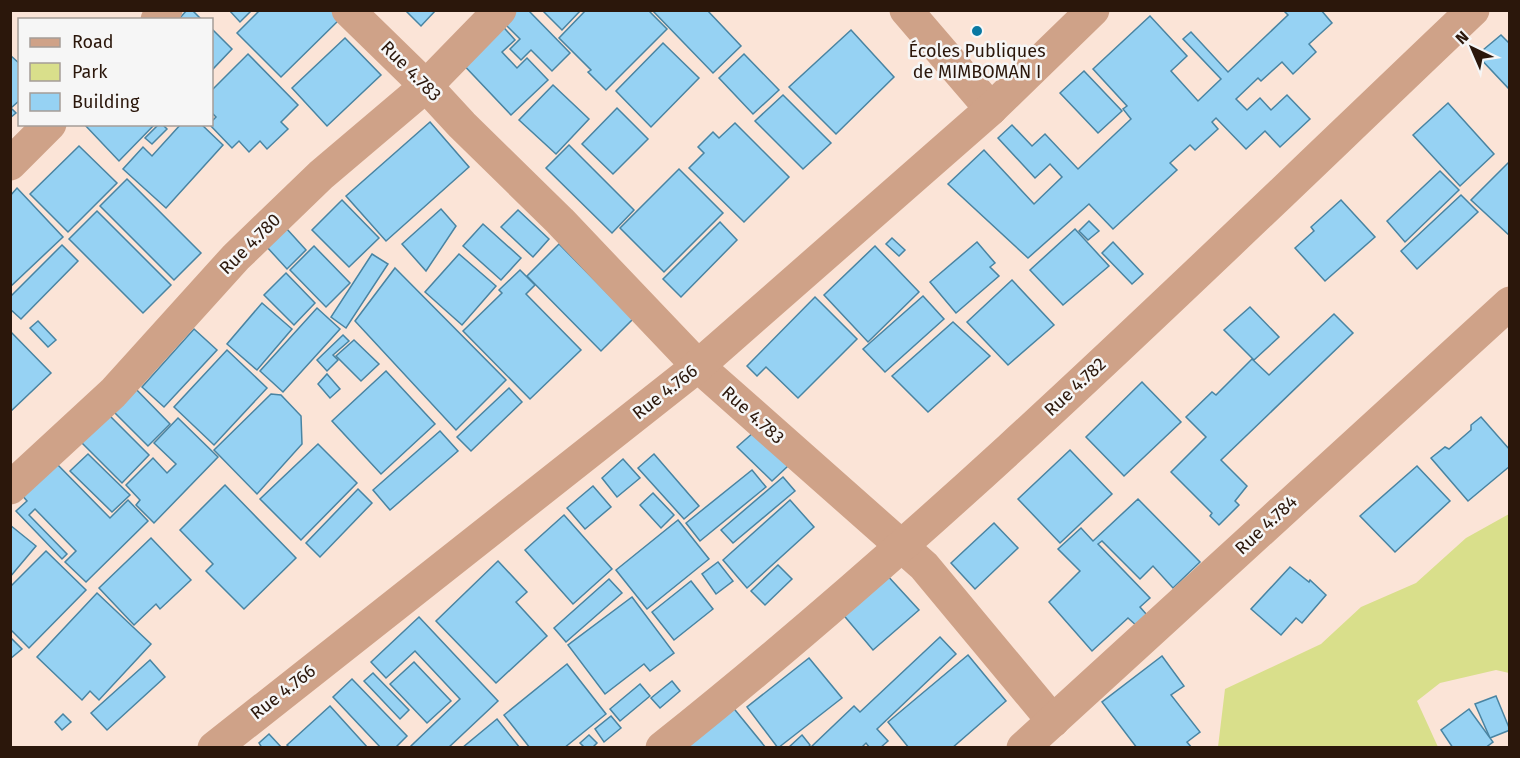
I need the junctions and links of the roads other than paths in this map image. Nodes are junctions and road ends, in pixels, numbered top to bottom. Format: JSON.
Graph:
{"nodes":[{"id":1,"x":348,"y":10,"type":"edge"},
{"id":2,"x":500,"y":10,"type":"edge"},
{"id":3,"x":906,"y":10,"type":"edge"},
{"id":4,"x":1093,"y":10,"type":"edge"},
{"id":5,"x":1473,"y":10,"type":"edge"},
{"id":6,"x":426,"y":86,"type":"junction"},
{"id":7,"x":991,"y":109,"type":"junction"},
{"id":8,"x":48,"y":126,"type":"edge"},
{"id":9,"x":10,"y":164,"type":"edge"},
{"id":10,"x":1509,"y":303,"type":"edge"},
{"id":11,"x":698,"y":366,"type":"junction"},
{"id":12,"x":10,"y":488,"type":"edge"},
{"id":13,"x":901,"y":547,"type":"junction"},
{"id":14,"x":1053,"y":721,"type":"junction"},
{"id":15,"x":214,"y":747,"type":"edge"},
{"id":16,"x":662,"y":747,"type":"edge"},
{"id":17,"x":1023,"y":747,"type":"edge"}],
"edges":[{"from":1,"to":6,"type":"street","name":"Rue 4.783"},
{"from":2,"to":6,"type":"street","name":"Rue 4.780"},
{"from":3,"to":7,"type":"street"},
{"from":4,"to":7,"type":"street","name":"Rue 4.766"},
{"from":5,"to":13,"type":"street","name":"Rue 4.782"},
{"from":6,"to":11,"type":"street","name":"Rue 4.783"},
{"from":6,"to":12,"type":"street","name":"Rue 4.780"},
{"from":7,"to":11,"type":"street","name":"Rue 4.766"},
{"from":8,"to":9,"type":"street"},
{"from":10,"to":14,"type":"street","name":"Rue 4.784"},
{"from":11,"to":13,"type":"street","name":"Rue 4.783"},
{"from":11,"to":15,"type":"street","name":"Rue 4.766"},
{"from":13,"to":14,"type":"street","name":"Rue 4.783"},
{"from":13,"to":16,"type":"street","name":"Rue 4.782"},
{"from":14,"to":17,"type":"street","name":"Rue 4.784"}]}
